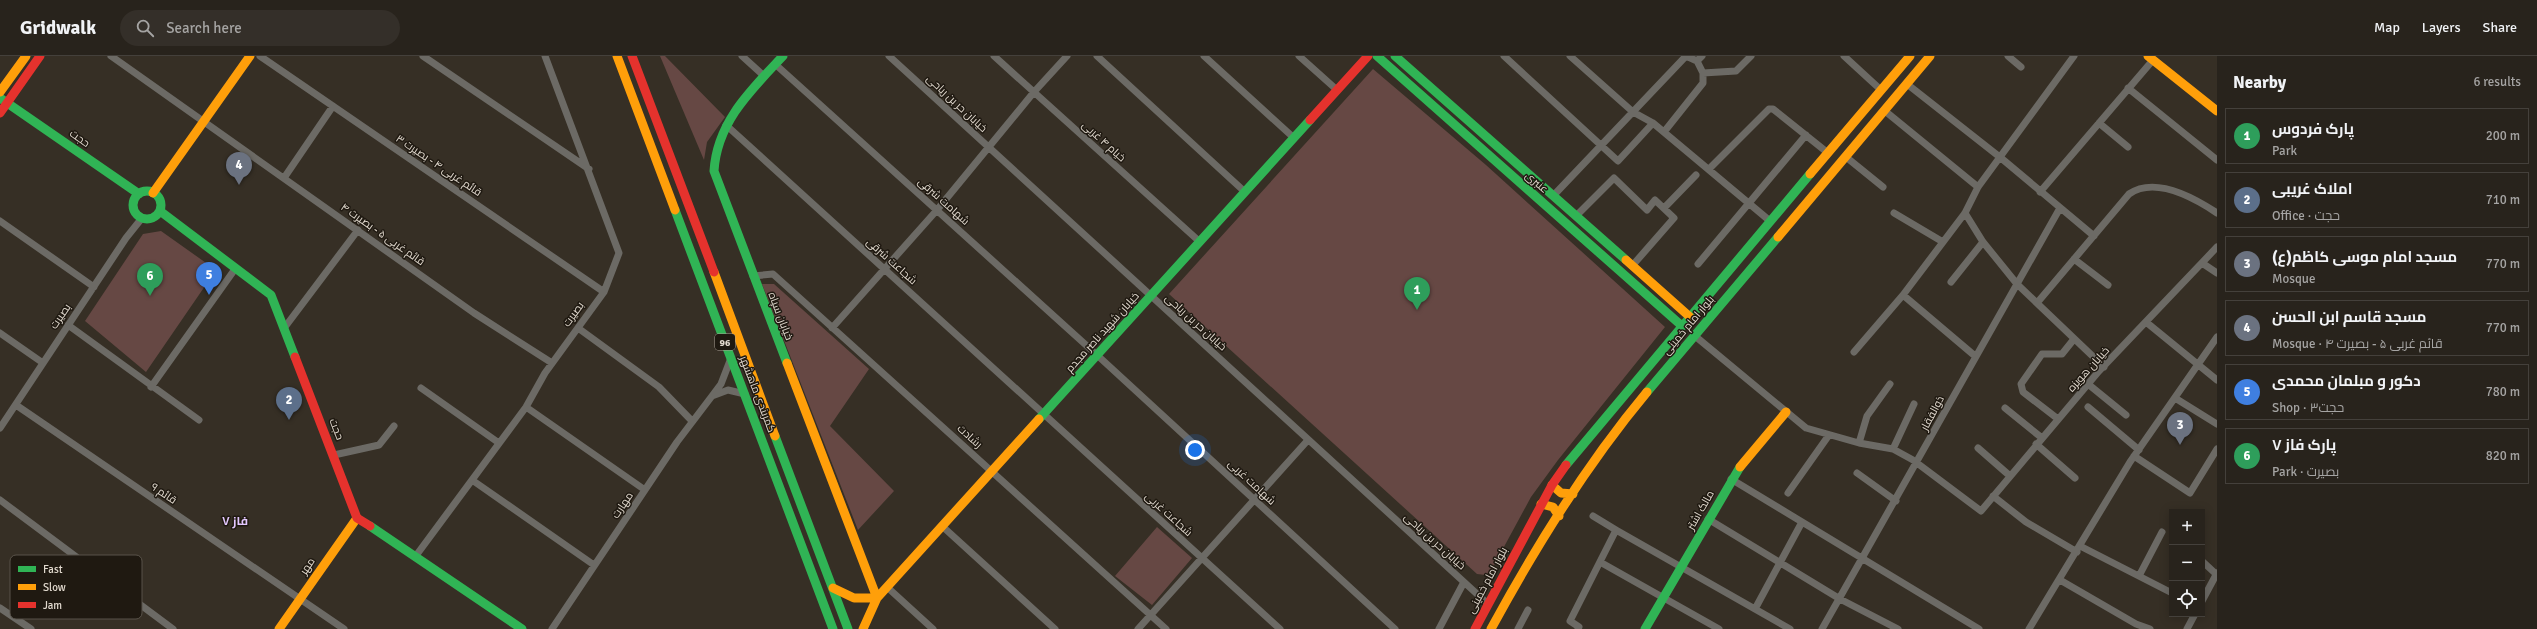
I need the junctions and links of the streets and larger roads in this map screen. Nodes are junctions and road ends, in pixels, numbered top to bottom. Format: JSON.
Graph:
{"nodes":[{"id":1,"x":26,"y":56,"type":"edge"},
{"id":2,"x":40,"y":56,"type":"edge"},
{"id":3,"x":111,"y":56,"type":"edge"},
{"id":4,"x":250,"y":56,"type":"edge"},
{"id":5,"x":260,"y":56,"type":"edge"},
{"id":6,"x":423,"y":56,"type":"edge"},
{"id":7,"x":544,"y":56,"type":"edge"},
{"id":8,"x":617,"y":56,"type":"edge"},
{"id":9,"x":632,"y":56,"type":"edge"},
{"id":10,"x":742,"y":56,"type":"edge"},
{"id":11,"x":783,"y":56,"type":"edge"},
{"id":12,"x":889,"y":56,"type":"edge"},
{"id":13,"x":994,"y":56,"type":"edge"},
{"id":14,"x":1067,"y":56,"type":"edge"},
{"id":15,"x":1097,"y":56,"type":"edge"},
{"id":16,"x":1204,"y":56,"type":"edge"},
{"id":17,"x":1299,"y":56,"type":"edge"},
{"id":18,"x":1368,"y":56,"type":"edge"},
{"id":19,"x":1377,"y":56,"type":"edge"},
{"id":20,"x":1395,"y":56,"type":"edge"},
{"id":21,"x":1504,"y":56,"type":"edge"},
{"id":22,"x":1570,"y":56,"type":"edge"},
{"id":23,"x":1686,"y":56,"type":"edge"},
{"id":24,"x":1751,"y":56,"type":"edge"},
{"id":25,"x":1844,"y":56,"type":"edge"},
{"id":26,"x":1910,"y":56,"type":"edge"},
{"id":27,"x":1930,"y":56,"type":"edge"},
{"id":28,"x":2008,"y":56,"type":"edge"},
{"id":29,"x":2074,"y":56,"type":"edge"},
{"id":30,"x":2151,"y":58,"type":"edge"},
{"id":31,"x":1699,"y":59,"type":"edge"},
{"id":32,"x":775,"y":64,"type":"junction"},
{"id":33,"x":2021,"y":67,"type":"dead end"},
{"id":34,"x":1703,"y":73,"type":"junction"},
{"id":35,"x":764,"y":76,"type":"junction"},
{"id":36,"x":1907,"y":84,"type":"junction"},
{"id":37,"x":2128,"y":88,"type":"junction"},
{"id":38,"x":1337,"y":90,"type":"junction"},
{"id":39,"x":1881,"y":90,"type":"junction"},
{"id":40,"x":0,"y":92,"type":"edge"},
{"id":41,"x":1034,"y":92,"type":"junction"},
{"id":42,"x":4,"y":100,"type":"edge"},
{"id":43,"x":333,"y":106,"type":"junction"},
{"id":44,"x":1885,"y":110,"type":"junction"},
{"id":45,"x":2217,"y":111,"type":"edge"},
{"id":46,"x":1633,"y":112,"type":"junction"},
{"id":47,"x":0,"y":113,"type":"edge"},
{"id":48,"x":203,"y":120,"type":"junction"},
{"id":49,"x":1653,"y":123,"type":"junction"},
{"id":50,"x":2099,"y":123,"type":"junction"},
{"id":51,"x":726,"y":125,"type":"junction"},
{"id":52,"x":1664,"y":132,"type":"junction"},
{"id":53,"x":1806,"y":135,"type":"junction"},
{"id":54,"x":1294,"y":138,"type":"junction"},
{"id":55,"x":1601,"y":146,"type":"junction"},
{"id":56,"x":2128,"y":147,"type":"dead end"},
{"id":57,"x":989,"y":148,"type":"junction"},
{"id":58,"x":1828,"y":153,"type":"junction"},
{"id":59,"x":1846,"y":157,"type":"junction"},
{"id":60,"x":2001,"y":158,"type":"junction"},
{"id":61,"x":2217,"y":160,"type":"edge"},
{"id":62,"x":589,"y":169,"type":"junction"},
{"id":63,"x":1709,"y":169,"type":"junction"},
{"id":64,"x":1696,"y":175,"type":"dead end"},
{"id":65,"x":284,"y":178,"type":"junction"},
{"id":66,"x":1883,"y":187,"type":"dead end"},
{"id":67,"x":1978,"y":187,"type":"junction"},
{"id":68,"x":1245,"y":192,"type":"junction"},
{"id":69,"x":2040,"y":192,"type":"junction"},
{"id":70,"x":153,"y":193,"type":"junction"},
{"id":71,"x":139,"y":194,"type":"junction"},
{"id":72,"x":1553,"y":196,"type":"junction"},
{"id":73,"x":1750,"y":204,"type":"junction"},
{"id":74,"x":1664,"y":208,"type":"junction"},
{"id":75,"x":2060,"y":208,"type":"junction"},
{"id":76,"x":937,"y":210,"type":"junction"},
{"id":77,"x":160,"y":211,"type":"junction"},
{"id":78,"x":1894,"y":213,"type":"dead end"},
{"id":79,"x":1965,"y":213,"type":"junction"},
{"id":80,"x":2217,"y":213,"type":"edge"},
{"id":81,"x":1576,"y":216,"type":"junction"},
{"id":82,"x":142,"y":218,"type":"junction"},
{"id":83,"x":0,"y":221,"type":"edge"},
{"id":84,"x":1770,"y":222,"type":"junction"},
{"id":85,"x":358,"y":230,"type":"junction"},
{"id":86,"x":2094,"y":236,"type":"junction"},
{"id":87,"x":1200,"y":242,"type":"junction"},
{"id":88,"x":1943,"y":242,"type":"junction"},
{"id":89,"x":1983,"y":242,"type":"junction"},
{"id":90,"x":2217,"y":247,"type":"edge"},
{"id":91,"x":2074,"y":259,"type":"junction"},
{"id":92,"x":2202,"y":263,"type":"junction"},
{"id":93,"x":1698,"y":264,"type":"dead end"},
{"id":94,"x":1632,"y":266,"type":"junction"},
{"id":95,"x":235,"y":269,"type":"junction"},
{"id":96,"x":884,"y":269,"type":"junction"},
{"id":97,"x":2217,"y":273,"type":"edge"},
{"id":98,"x":753,"y":276,"type":"junction"},
{"id":99,"x":1951,"y":282,"type":"dead end"},
{"id":100,"x":2017,"y":284,"type":"junction"},
{"id":101,"x":2108,"y":285,"type":"dead end"},
{"id":102,"x":94,"y":287,"type":"junction"},
{"id":103,"x":604,"y":292,"type":"junction"},
{"id":104,"x":1904,"y":295,"type":"junction"},
{"id":105,"x":1151,"y":296,"type":"junction"},
{"id":106,"x":2037,"y":303,"type":"junction"},
{"id":107,"x":1690,"y":317,"type":"junction"},
{"id":108,"x":2146,"y":322,"type":"junction"},
{"id":109,"x":68,"y":325,"type":"junction"},
{"id":110,"x":1682,"y":326,"type":"junction"},
{"id":111,"x":285,"y":327,"type":"junction"},
{"id":112,"x":578,"y":328,"type":"junction"},
{"id":113,"x":832,"y":328,"type":"junction"},
{"id":114,"x":0,"y":333,"type":"edge"},
{"id":115,"x":1695,"y":336,"type":"junction"},
{"id":116,"x":2217,"y":337,"type":"edge"},
{"id":117,"x":2074,"y":339,"type":"junction"},
{"id":118,"x":1854,"y":352,"type":"dead end"},
{"id":119,"x":1097,"y":355,"type":"junction"},
{"id":120,"x":1975,"y":356,"type":"junction"},
{"id":121,"x":731,"y":358,"type":"junction"},
{"id":122,"x":43,"y":363,"type":"junction"},
{"id":123,"x":552,"y":363,"type":"junction"},
{"id":124,"x":2197,"y":366,"type":"junction"},
{"id":125,"x":2104,"y":367,"type":"junction"},
{"id":126,"x":2217,"y":380,"type":"edge"},
{"id":127,"x":1890,"y":384,"type":"dead end"},
{"id":128,"x":2088,"y":384,"type":"junction"},
{"id":129,"x":151,"y":387,"type":"junction"},
{"id":130,"x":420,"y":388,"type":"dead end"},
{"id":131,"x":745,"y":394,"type":"junction"},
{"id":132,"x":712,"y":396,"type":"junction"},
{"id":133,"x":2175,"y":398,"type":"junction"},
{"id":134,"x":1914,"y":404,"type":"dead end"},
{"id":135,"x":16,"y":405,"type":"junction"},
{"id":136,"x":526,"y":407,"type":"junction"},
{"id":137,"x":2088,"y":407,"type":"dead end"},
{"id":138,"x":2005,"y":408,"type":"dead end"},
{"id":139,"x":1786,"y":412,"type":"junction"},
{"id":140,"x":1044,"y":414,"type":"junction"},
{"id":141,"x":2126,"y":415,"type":"dead end"},
{"id":142,"x":2058,"y":419,"type":"junction"},
{"id":143,"x":199,"y":420,"type":"dead end"},
{"id":144,"x":692,"y":421,"type":"junction"},
{"id":145,"x":2217,"y":424,"type":"edge"},
{"id":146,"x":394,"y":426,"type":"dead end"},
{"id":147,"x":0,"y":428,"type":"edge"},
{"id":148,"x":1829,"y":435,"type":"junction"},
{"id":149,"x":2042,"y":438,"type":"junction"},
{"id":150,"x":1308,"y":440,"type":"junction"},
{"id":151,"x":1859,"y":443,"type":"junction"},
{"id":152,"x":500,"y":444,"type":"junction"},
{"id":153,"x":2036,"y":444,"type":"junction"},
{"id":154,"x":1978,"y":448,"type":"dead end"},
{"id":155,"x":1893,"y":449,"type":"junction"},
{"id":156,"x":2217,"y":449,"type":"edge"},
{"id":157,"x":2139,"y":450,"type":"junction"},
{"id":158,"x":334,"y":455,"type":"junction"},
{"id":159,"x":2134,"y":456,"type":"junction"},
{"id":160,"x":2210,"y":462,"type":"junction"},
{"id":161,"x":1917,"y":463,"type":"junction"},
{"id":162,"x":2217,"y":466,"type":"edge"},
{"id":163,"x":992,"y":471,"type":"junction"},
{"id":164,"x":1857,"y":472,"type":"dead end"},
{"id":165,"x":2010,"y":476,"type":"junction"},
{"id":166,"x":2075,"y":478,"type":"dead end"},
{"id":167,"x":1731,"y":479,"type":"junction"},
{"id":168,"x":472,"y":480,"type":"junction"},
{"id":169,"x":1552,"y":485,"type":"junction"},
{"id":170,"x":645,"y":490,"type":"junction"},
{"id":171,"x":1788,"y":493,"type":"dead end"},
{"id":172,"x":1573,"y":494,"type":"junction"},
{"id":173,"x":1993,"y":496,"type":"junction"},
{"id":174,"x":0,"y":500,"type":"edge"},
{"id":175,"x":1254,"y":500,"type":"junction"},
{"id":176,"x":1896,"y":501,"type":"junction"},
{"id":177,"x":1541,"y":504,"type":"junction"},
{"id":178,"x":1559,"y":516,"type":"junction"},
{"id":179,"x":1592,"y":516,"type":"dead end"},
{"id":180,"x":357,"y":518,"type":"junction"},
{"id":181,"x":1708,"y":520,"type":"junction"},
{"id":182,"x":1802,"y":522,"type":"junction"},
{"id":183,"x":942,"y":526,"type":"junction"},
{"id":184,"x":1616,"y":530,"type":"junction"},
{"id":185,"x":2162,"y":532,"type":"dead end"},
{"id":186,"x":2079,"y":549,"type":"junction"},
{"id":187,"x":74,"y":555,"type":"edge"},
{"id":188,"x":415,"y":557,"type":"junction"},
{"id":189,"x":1202,"y":558,"type":"junction"},
{"id":190,"x":1864,"y":558,"type":"junction"},
{"id":191,"x":1600,"y":562,"type":"junction"},
{"id":192,"x":1780,"y":563,"type":"junction"},
{"id":193,"x":2205,"y":564,"type":"edge"},
{"id":194,"x":594,"y":566,"type":"junction"},
{"id":195,"x":1681,"y":566,"type":"junction"},
{"id":196,"x":2217,"y":574,"type":"edge"},
{"id":197,"x":2139,"y":576,"type":"junction"},
{"id":198,"x":2060,"y":580,"type":"junction"},
{"id":199,"x":1464,"y":582,"type":"junction"},
{"id":200,"x":887,"y":587,"type":"junction"},
{"id":201,"x":833,"y":588,"type":"junction"},
{"id":202,"x":2169,"y":591,"type":"edge"},
{"id":203,"x":2205,"y":596,"type":"edge"},
{"id":204,"x":1663,"y":597,"type":"junction"},
{"id":205,"x":877,"y":598,"type":"junction"},
{"id":206,"x":300,"y":599,"type":"junction"},
{"id":207,"x":1840,"y":599,"type":"junction"},
{"id":208,"x":1488,"y":604,"type":"junction"},
{"id":209,"x":142,"y":606,"type":"edge"},
{"id":210,"x":0,"y":608,"type":"edge"},
{"id":211,"x":1756,"y":609,"type":"junction"},
{"id":212,"x":1528,"y":610,"type":"dead end"},
{"id":213,"x":10,"y":615,"type":"edge"},
{"id":214,"x":1151,"y":615,"type":"junction"},
{"id":215,"x":2193,"y":617,"type":"edge"},
{"id":216,"x":16,"y":619,"type":"edge"},
{"id":217,"x":1393,"y":627,"type":"edge"},
{"id":218,"x":929,"y":628,"type":"edge"},
{"id":219,"x":1649,"y":628,"type":"edge"},
{"id":220,"x":31,"y":629,"type":"edge"},
{"id":221,"x":173,"y":629,"type":"edge"},
{"id":222,"x":280,"y":629,"type":"edge"},
{"id":223,"x":344,"y":629,"type":"edge"},
{"id":224,"x":522,"y":629,"type":"edge"},
{"id":225,"x":552,"y":629,"type":"edge"},
{"id":226,"x":834,"y":629,"type":"edge"},
{"id":227,"x":848,"y":629,"type":"edge"},
{"id":228,"x":863,"y":629,"type":"edge"},
{"id":229,"x":1055,"y":629,"type":"edge"},
{"id":230,"x":1138,"y":629,"type":"edge"},
{"id":231,"x":1166,"y":629,"type":"edge"},
{"id":232,"x":1280,"y":629,"type":"edge"},
{"id":233,"x":1439,"y":629,"type":"edge"},
{"id":234,"x":1475,"y":629,"type":"edge"},
{"id":235,"x":1491,"y":629,"type":"edge"},
{"id":236,"x":1518,"y":629,"type":"edge"},
{"id":237,"x":1578,"y":629,"type":"edge"},
{"id":238,"x":1719,"y":629,"type":"edge"},
{"id":239,"x":1790,"y":629,"type":"edge"},
{"id":240,"x":1822,"y":629,"type":"edge"},
{"id":241,"x":1898,"y":629,"type":"edge"},
{"id":242,"x":1979,"y":629,"type":"edge"},
{"id":243,"x":2029,"y":629,"type":"edge"},
{"id":244,"x":2150,"y":629,"type":"edge"},
{"id":245,"x":2187,"y":629,"type":"edge"}],
"edges":[{"from":1,"to":40,"type":"street"},
{"from":2,"to":42,"type":"street"},
{"from":3,"to":48,"type":"street","name":"قائم غربی ۵ - بصیرت ۴"},
{"from":4,"to":48,"type":"street"},
{"from":5,"to":43,"type":"street","name":"قائم غربی ۴ - بصیرت ۳"},
{"from":6,"to":62,"type":"street"},
{"from":7,"to":62,"type":"street","name":"بصیرت"},
{"from":8,"to":121,"type":"street","name":"کمربندی ماهشهر","number":"96"},
{"from":9,"to":201,"type":"street","name":"کمربندی ماهشهر","number":"96"},
{"from":10,"to":35,"type":"street"},
{"from":11,"to":32,"type":"street","name":"خیابان سپاه"},
{"from":12,"to":57,"type":"street","name":"خیابان حر بن ریاحی"},
{"from":13,"to":41,"type":"street","name":"خیام ۴ غربی"},
{"from":14,"to":41,"type":"street"},
{"from":15,"to":68,"type":"street"},
{"from":16,"to":54,"type":"street"},
{"from":17,"to":38,"type":"street"},
{"from":18,"to":38,"type":"street","name":"خیابان شهید ناصر مجدم"},
{"from":19,"to":110,"type":"street","name":"عنبری"},
{"from":20,"to":72,"type":"street","name":"عنبری"},
{"from":21,"to":55,"type":"street"},
{"from":22,"to":46,"type":"street"},
{"from":23,"to":31,"type":"street"},
{"from":23,"to":46,"type":"street"},
{"from":24,"to":34,"type":"street"},
{"from":25,"to":39,"type":"street"},
{"from":26,"to":39,"type":"street","name":"بلوار امام خمینی"},
{"from":27,"to":36,"type":"street","name":"بلوار امام خمینی"},
{"from":28,"to":33,"type":"street"},
{"from":29,"to":60,"type":"street"},
{"from":30,"to":37,"type":"street"},
{"from":30,"to":45,"type":"street"},
{"from":31,"to":34,"type":"street"},
{"from":32,"to":35,"type":"street","name":"خیابان سپاه"},
{"from":32,"to":76,"type":"street","name":"شهامت شرقی"},
{"from":34,"to":52,"type":"street"},
{"from":35,"to":51,"type":"street","name":"خیابان سپاه"},
{"from":36,"to":44,"type":"street","name":"بلوار امام خمینی"},
{"from":36,"to":60,"type":"street"},
{"from":37,"to":50,"type":"street"},
{"from":37,"to":61,"type":"street"},
{"from":38,"to":54,"type":"street","name":"خیابان شهید ناصر مجدم"},
{"from":39,"to":58,"type":"street","name":"بلوار امام خمینی"},
{"from":41,"to":57,"type":"street"},
{"from":41,"to":87,"type":"street","name":"خیام ۴ غربی"},
{"from":42,"to":47,"type":"street"},
{"from":42,"to":71,"type":"street","name":"حجت"},
{"from":43,"to":65,"type":"street"},
{"from":43,"to":103,"type":"street","name":"قائم غربی ۴ - بصیرت ۳"},
{"from":44,"to":59,"type":"street","name":"بلوار امام خمینی"},
{"from":44,"to":67,"type":"street"},
{"from":46,"to":49,"type":"street"},
{"from":46,"to":55,"type":"street"},
{"from":48,"to":65,"type":"street","name":"قائم غربی ۵ - بصیرت ۴"},
{"from":48,"to":70,"type":"street"},
{"from":49,"to":52,"type":"street"},
{"from":49,"to":55,"type":"street"},
{"from":50,"to":56,"type":"street"},
{"from":50,"to":69,"type":"street"},
{"from":51,"to":96,"type":"street","name":"شجاعت شرقی"},
{"from":51,"to":98,"type":"street","name":"خیابان سپاه"},
{"from":52,"to":63,"type":"street"},
{"from":53,"to":58,"type":"street"},
{"from":53,"to":63,"type":"street"},
{"from":53,"to":73,"type":"street"},
{"from":54,"to":68,"type":"street","name":"خیابان شهید ناصر مجدم"},
{"from":55,"to":72,"type":"street"},
{"from":57,"to":76,"type":"street"},
{"from":57,"to":105,"type":"street","name":"خیابان حر بن ریاحی"},
{"from":58,"to":84,"type":"street","name":"بلوار امام خمینی"},
{"from":59,"to":66,"type":"street"},
{"from":59,"to":115,"type":"street","name":"بلوار امام خمینی"},
{"from":60,"to":67,"type":"street"},
{"from":60,"to":69,"type":"street"},
{"from":62,"to":103,"type":"street","name":"بصیرت"},
{"from":63,"to":73,"type":"street"},
{"from":64,"to":74,"type":"street"},
{"from":65,"to":85,"type":"street","name":"قائم غربی ۵ - بصیرت ۴"},
{"from":67,"to":79,"type":"street"},
{"from":68,"to":87,"type":"street","name":"خیابان شهید ناصر مجدم"},
{"from":69,"to":75,"type":"street"},
{"from":70,"to":71,"type":"street"},
{"from":70,"to":77,"type":"street"},
{"from":71,"to":82,"type":"street"},
{"from":72,"to":81,"type":"street","name":"عنبری"},
{"from":73,"to":84,"type":"street"},
{"from":73,"to":93,"type":"street"},
{"from":74,"to":81,"type":"street"},
{"from":74,"to":94,"type":"street"},
{"from":75,"to":86,"type":"street"},
{"from":75,"to":100,"type":"street","name":"ذوالفقار"},
{"from":76,"to":96,"type":"street"},
{"from":76,"to":119,"type":"street","name":"شهامت شرقی"},
{"from":77,"to":82,"type":"street"},
{"from":77,"to":95,"type":"street","name":"حجت"},
{"from":78,"to":88,"type":"street"},
{"from":79,"to":88,"type":"street"},
{"from":79,"to":89,"type":"street"},
{"from":80,"to":86,"type":"street"},
{"from":81,"to":94,"type":"street","name":"عنبری"},
{"from":82,"to":102,"type":"street","name":"بصیرت"},
{"from":83,"to":102,"type":"street"},
{"from":84,"to":107,"type":"street","name":"بلوار امام خمینی"},
{"from":85,"to":111,"type":"street"},
{"from":85,"to":123,"type":"street","name":"قائم غربی ۵ - بصیرت ۴"},
{"from":86,"to":91,"type":"street"},
{"from":87,"to":105,"type":"street","name":"خیابان شهید ناصر مجدم"},
{"from":88,"to":104,"type":"street"},
{"from":89,"to":99,"type":"street"},
{"from":89,"to":100,"type":"street"},
{"from":90,"to":92,"type":"street","name":"خیابان هویزه"},
{"from":91,"to":101,"type":"street"},
{"from":91,"to":106,"type":"street"},
{"from":92,"to":97,"type":"street"},
{"from":92,"to":108,"type":"street","name":"خیابان هویزه"},
{"from":94,"to":107,"type":"street","name":"عنبری"},
{"from":95,"to":111,"type":"street","name":"حجت"},
{"from":95,"to":129,"type":"street"},
{"from":96,"to":113,"type":"street"},
{"from":96,"to":140,"type":"street","name":"شجاعت شرقی"},
{"from":98,"to":113,"type":"street","name":"رشادت"},
{"from":98,"to":205,"type":"street","name":"خیابان سپاه"},
{"from":100,"to":106,"type":"street"},
{"from":100,"to":120,"type":"street","name":"ذوالفقار"},
{"from":102,"to":109,"type":"street","name":"بصیرت"},
{"from":103,"to":112,"type":"street","name":"بصیرت"},
{"from":104,"to":118,"type":"street"},
{"from":104,"to":120,"type":"street"},
{"from":105,"to":119,"type":"street","name":"خیابان شهید ناصر مجدم"},
{"from":105,"to":150,"type":"street","name":"خیابان حر بن ریاحی"},
{"from":106,"to":117,"type":"street"},
{"from":107,"to":110,"type":"street","name":"بلوار امام خمینی"},
{"from":108,"to":124,"type":"street"},
{"from":108,"to":125,"type":"street","name":"خیابان هویزه"},
{"from":109,"to":122,"type":"street","name":"بصیرت"},
{"from":109,"to":129,"type":"street"},
{"from":110,"to":169,"type":"street","name":"بلوار امام خمینی"},
{"from":111,"to":158,"type":"street","name":"حجت"},
{"from":112,"to":123,"type":"street","name":"بصیرت"},
{"from":112,"to":144,"type":"street"},
{"from":113,"to":163,"type":"street","name":"رشادت"},
{"from":114,"to":122,"type":"street"},
{"from":115,"to":139,"type":"street"},
{"from":115,"to":172,"type":"street","name":"بلوار امام خمینی"},
{"from":116,"to":124,"type":"street"},
{"from":117,"to":125,"type":"street"},
{"from":117,"to":142,"type":"street"},
{"from":119,"to":140,"type":"street","name":"خیابان شهید ناصر مجدم"},
{"from":119,"to":175,"type":"street","name":"شهامت غربی"},
{"from":120,"to":161,"type":"street","name":"ذوالفقار"},
{"from":121,"to":131,"type":"street","name":"کمربندی ماهشهر","number":"96"},
{"from":121,"to":132,"type":"street","name":"مهارت"},
{"from":122,"to":135,"type":"street","name":"بصیرت"},
{"from":123,"to":136,"type":"street","name":"بصیرت"},
{"from":124,"to":126,"type":"street"},
{"from":124,"to":133,"type":"street"},
{"from":125,"to":128,"type":"street","name":"خیابان هویزه"},
{"from":127,"to":151,"type":"street"},
{"from":128,"to":141,"type":"street"},
{"from":128,"to":142,"type":"street","name":"خیابان هویزه"},
{"from":129,"to":143,"type":"street"},
{"from":130,"to":152,"type":"street"},
{"from":131,"to":132,"type":"street"},
{"from":131,"to":226,"type":"street","name":"کمربندی ماهشهر","number":"96"},
{"from":132,"to":144,"type":"street","name":"مهارت"},
{"from":133,"to":145,"type":"street"},
{"from":133,"to":157,"type":"street"},
{"from":134,"to":155,"type":"street"},
{"from":135,"to":147,"type":"street","name":"بصیرت"},
{"from":135,"to":206,"type":"street","name":"قائم ۹"},
{"from":136,"to":152,"type":"street","name":"بصیرت"},
{"from":136,"to":170,"type":"street"},
{"from":137,"to":157,"type":"street"},
{"from":138,"to":149,"type":"street"},
{"from":139,"to":148,"type":"street"},
{"from":139,"to":167,"type":"street","name":"مالک اشتر"},
{"from":140,"to":163,"type":"street","name":"خیابان شهید ناصر مجدم"},
{"from":140,"to":189,"type":"street","name":"شجاعت غربی"},
{"from":142,"to":149,"type":"street","name":"خیابان هویزه"},
{"from":144,"to":170,"type":"street","name":"مهارت"},
{"from":146,"to":158,"type":"street"},
{"from":148,"to":151,"type":"street"},
{"from":148,"to":171,"type":"street"},
{"from":149,"to":153,"type":"street","name":"خیابان هویزه"},
{"from":150,"to":175,"type":"street"},
{"from":150,"to":199,"type":"street","name":"خیابان حر بن ریاحی"},
{"from":151,"to":155,"type":"street"},
{"from":152,"to":168,"type":"street","name":"بصیرت"},
{"from":153,"to":165,"type":"street","name":"خیابان هویزه"},
{"from":153,"to":166,"type":"street"},
{"from":154,"to":165,"type":"street"},
{"from":155,"to":161,"type":"street"},
{"from":156,"to":160,"type":"street"},
{"from":157,"to":159,"type":"street"},
{"from":158,"to":180,"type":"street","name":"حجت"},
{"from":159,"to":160,"type":"street"},
{"from":159,"to":186,"type":"street"},
{"from":160,"to":162,"type":"street"},
{"from":161,"to":173,"type":"street","name":"خیابان هویزه"},
{"from":161,"to":176,"type":"street","name":"ذوالفقار"},
{"from":163,"to":183,"type":"street","name":"خیابان شهید ناصر مجدم"},
{"from":163,"to":214,"type":"street","name":"رشادت"},
{"from":164,"to":176,"type":"street"},
{"from":165,"to":173,"type":"street","name":"خیابان هویزه"},
{"from":167,"to":181,"type":"street","name":"مالک اشتر"},
{"from":167,"to":182,"type":"street"},
{"from":168,"to":188,"type":"street","name":"بصیرت"},
{"from":168,"to":194,"type":"street"},
{"from":169,"to":172,"type":"street"},
{"from":169,"to":177,"type":"street","name":"بلوار امام خمینی"},
{"from":170,"to":194,"type":"street","name":"مهارت"},
{"from":172,"to":178,"type":"street","name":"بلوار امام خمینی"},
{"from":173,"to":186,"type":"street"},
{"from":174,"to":187,"type":"street"},
{"from":175,"to":189,"type":"street"},
{"from":175,"to":217,"type":"street","name":"شهامت غربی"},
{"from":176,"to":190,"type":"street","name":"ذوالفقار"},
{"from":177,"to":178,"type":"street"},
{"from":177,"to":208,"type":"street","name":"بلوار امام خمینی"},
{"from":178,"to":235,"type":"street","name":"بلوار امام خمینی"},
{"from":179,"to":184,"type":"street"},
{"from":180,"to":188,"type":"street"},
{"from":180,"to":206,"type":"street","name":"مهر"},
{"from":181,"to":192,"type":"street"},
{"from":181,"to":195,"type":"street","name":"مالک اشتر"},
{"from":182,"to":190,"type":"street"},
{"from":182,"to":192,"type":"street"},
{"from":183,"to":200,"type":"street","name":"خیابان شهید ناصر مجدم"},
{"from":183,"to":229,"type":"street"},
{"from":184,"to":191,"type":"street"},
{"from":184,"to":195,"type":"street"},
{"from":185,"to":197,"type":"street"},
{"from":186,"to":197,"type":"street"},
{"from":186,"to":198,"type":"street"},
{"from":188,"to":224,"type":"street"},
{"from":189,"to":214,"type":"street"},
{"from":189,"to":232,"type":"street","name":"شجاعت غربی"},
{"from":190,"to":207,"type":"street","name":"ذوالفقار"},
{"from":190,"to":242,"type":"street"},
{"from":191,"to":204,"type":"street"},
{"from":191,"to":237,"type":"street"},
{"from":192,"to":207,"type":"street"},
{"from":192,"to":211,"type":"street"},
{"from":193,"to":196,"type":"street"},
{"from":194,"to":225,"type":"street","name":"مهارت"},
{"from":195,"to":204,"type":"street","name":"مالک اشتر"},
{"from":195,"to":211,"type":"street"},
{"from":196,"to":203,"type":"street"},
{"from":197,"to":202,"type":"street"},
{"from":198,"to":243,"type":"street"},
{"from":198,"to":244,"type":"street"},
{"from":199,"to":208,"type":"street","name":"خیابان حر بن ریاحی"},
{"from":199,"to":233,"type":"street"},
{"from":200,"to":205,"type":"street","name":"خیابان شهید ناصر مجدم"},
{"from":200,"to":218,"type":"street"},
{"from":201,"to":205,"type":"street"},
{"from":201,"to":227,"type":"street","name":"کمربندی ماهشهر","number":"96"},
{"from":204,"to":219,"type":"street","name":"مالک اشتر"},
{"from":204,"to":238,"type":"street"},
{"from":205,"to":228,"type":"street","name":"خیابان شهید ناصر مجدم"},
{"from":206,"to":222,"type":"street","name":"مهر"},
{"from":206,"to":223,"type":"street","name":"قائم ۹"},
{"from":207,"to":240,"type":"street","name":"ذوالفقار"},
{"from":207,"to":241,"type":"street"},
{"from":208,"to":234,"type":"street","name":"بلوار امام خمینی"},
{"from":209,"to":221,"type":"street"},
{"from":210,"to":213,"type":"street"},
{"from":211,"to":239,"type":"street"},
{"from":212,"to":236,"type":"street"},
{"from":214,"to":230,"type":"street"},
{"from":214,"to":231,"type":"street","name":"رشادت"},
{"from":215,"to":245,"type":"street"},
{"from":216,"to":220,"type":"street"}]}
